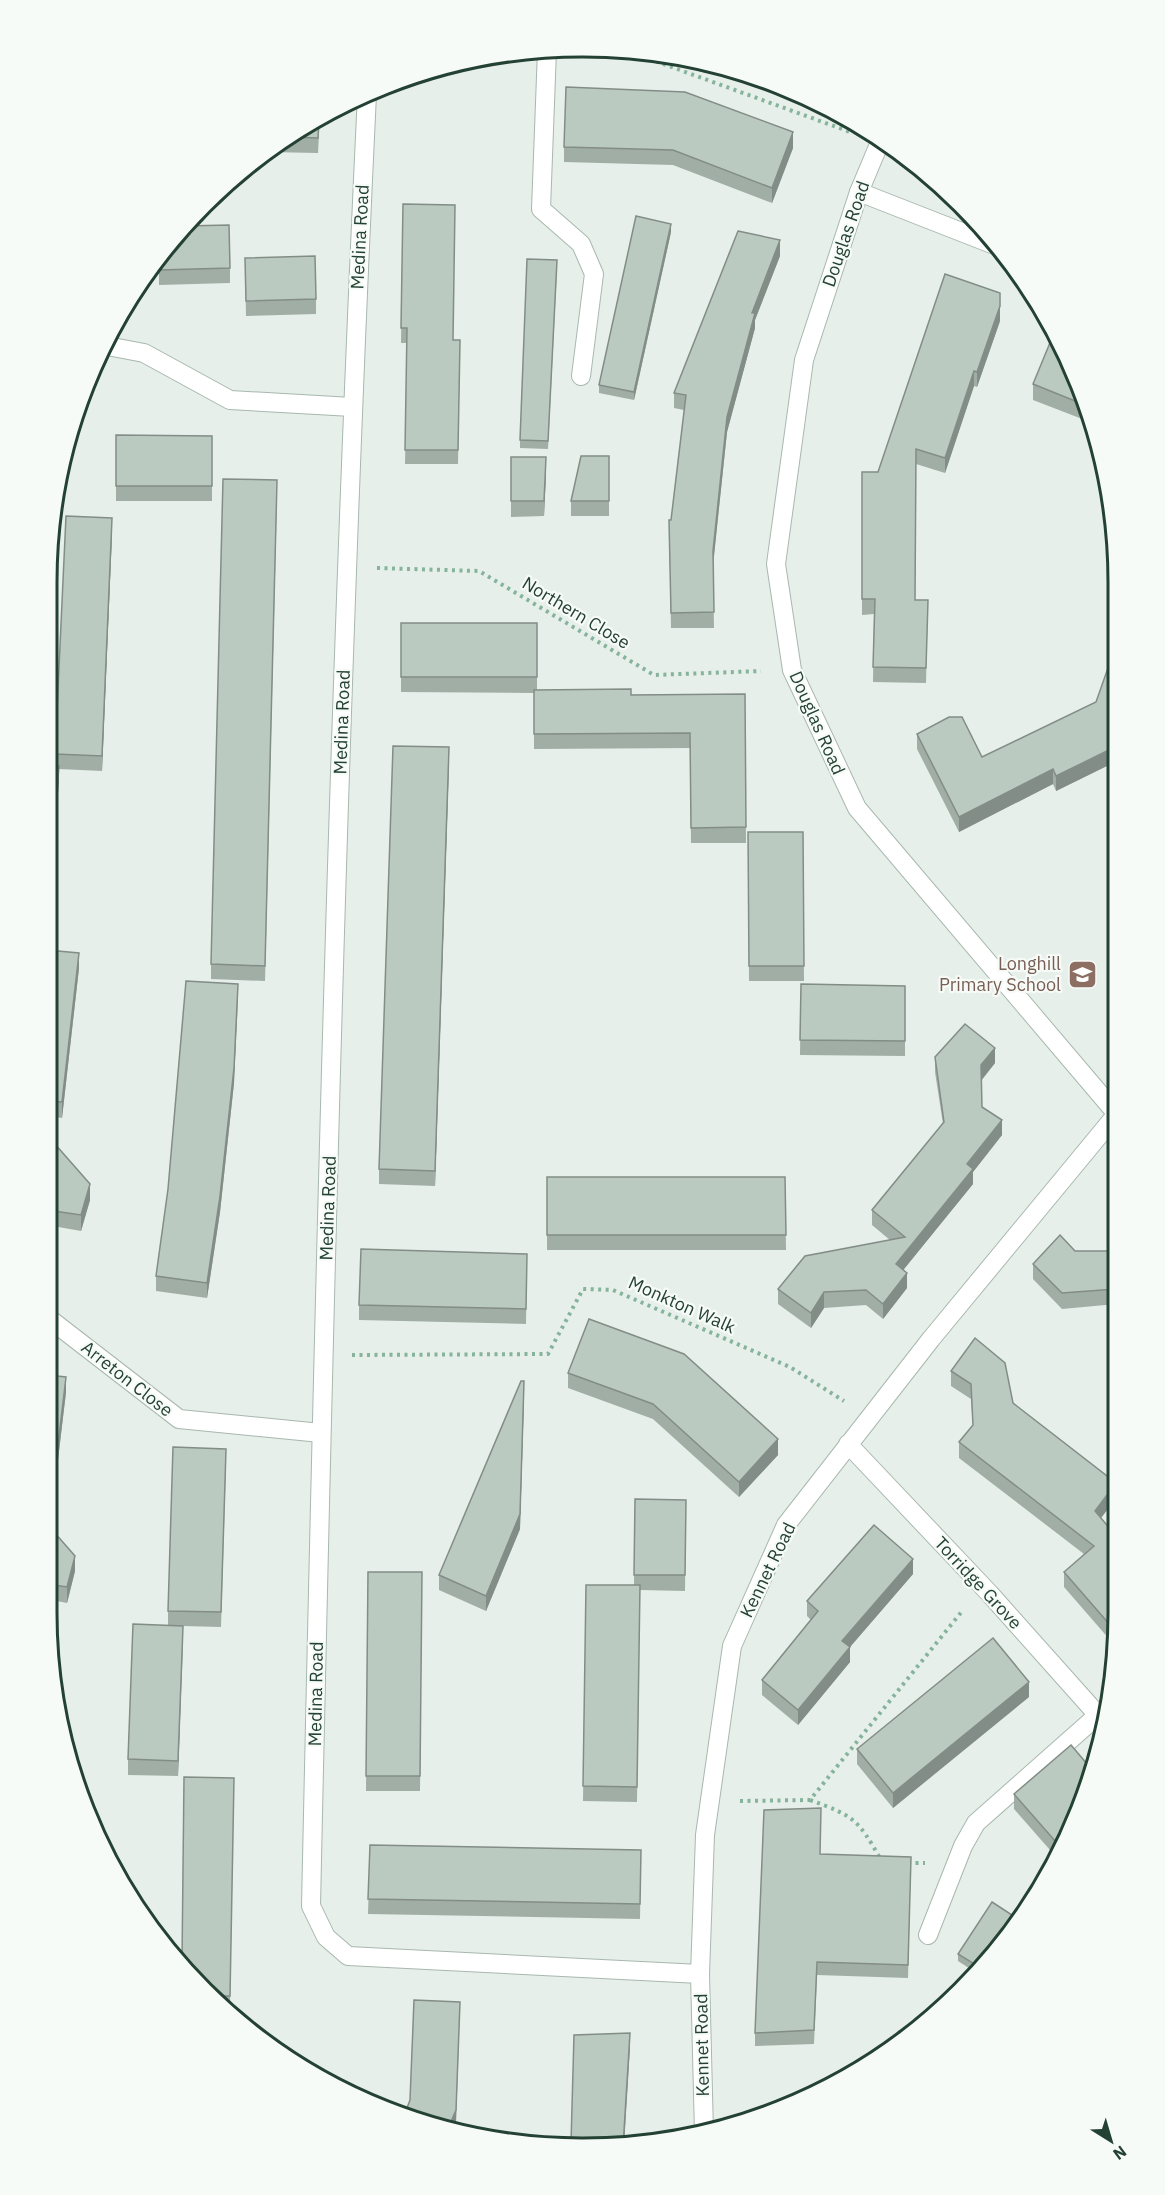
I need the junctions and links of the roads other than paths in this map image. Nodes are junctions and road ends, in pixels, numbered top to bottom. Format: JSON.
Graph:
{"nodes":[{"id":1,"x":547,"y":58,"type":"edge"},
{"id":2,"x":368,"y":103,"type":"edge"},
{"id":3,"x":877,"y":148,"type":"edge"},
{"id":4,"x":859,"y":192,"type":"junction"},
{"id":5,"x":980,"y":238,"type":"edge"},
{"id":6,"x":113,"y":347,"type":"edge"},
{"id":7,"x":581,"y":376,"type":"dead end"},
{"id":8,"x":352,"y":407,"type":"junction"},
{"id":9,"x":1108,"y":1105,"type":"edge"},
{"id":10,"x":1108,"y":1124,"type":"edge"},
{"id":11,"x":57,"y":1325,"type":"edge"},
{"id":12,"x":321,"y":1433,"type":"junction"},
{"id":13,"x":848,"y":1444,"type":"junction"},
{"id":14,"x":1098,"y":1716,"type":"edge"},
{"id":15,"x":1096,"y":1723,"type":"edge"},
{"id":16,"x":928,"y":1935,"type":"dead end"},
{"id":17,"x":700,"y":1974,"type":"junction"},
{"id":18,"x":707,"y":2123,"type":"edge"}],
"edges":[{"from":1,"to":7,"type":"street"},
{"from":2,"to":8,"type":"street","name":"Medina Road"},
{"from":3,"to":4,"type":"street","name":"Douglas Road"},
{"from":4,"to":5,"type":"street"},
{"from":4,"to":9,"type":"street","name":"Douglas Road"},
{"from":6,"to":8,"type":"street"},
{"from":8,"to":12,"type":"street","name":"Medina Road"},
{"from":10,"to":13,"type":"street","name":"Kennet Road"},
{"from":11,"to":12,"type":"street","name":"Arreton Close"},
{"from":12,"to":17,"type":"street","name":"Medina Road"},
{"from":13,"to":14,"type":"street","name":"Torridge Grove"},
{"from":13,"to":17,"type":"street","name":"Kennet Road"},
{"from":15,"to":16,"type":"street"},
{"from":17,"to":18,"type":"street","name":"Kennet Road"}]}
